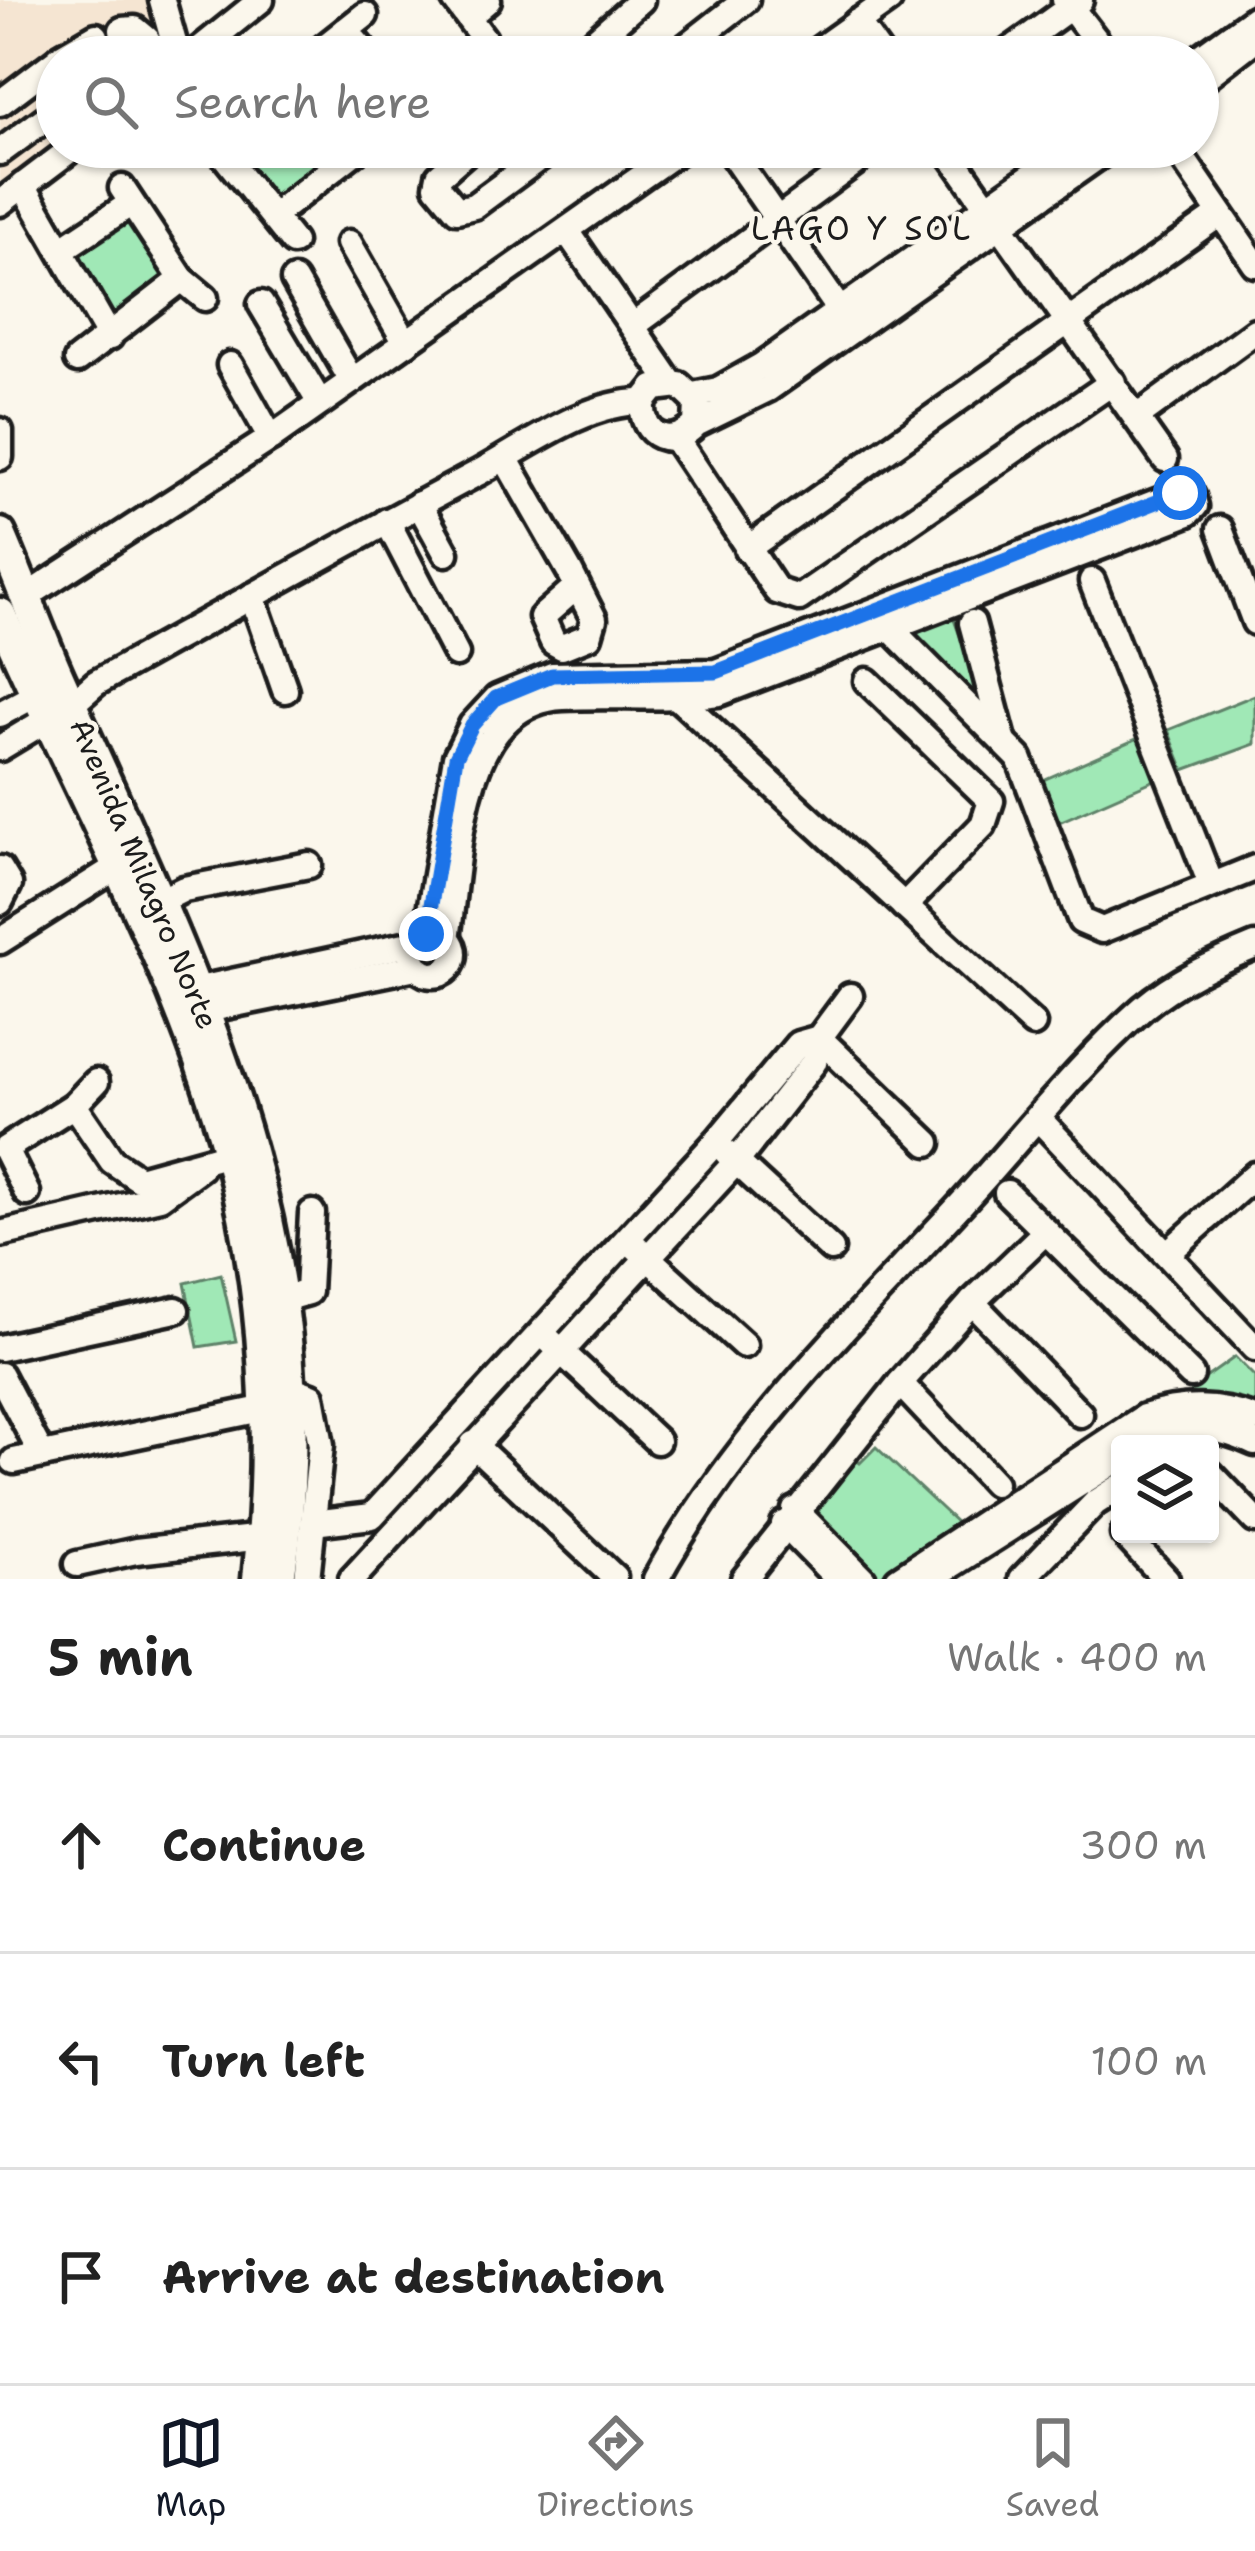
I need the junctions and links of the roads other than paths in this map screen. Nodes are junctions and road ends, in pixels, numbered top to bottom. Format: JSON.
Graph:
{"nodes":[{"id":1,"x":162,"y":0,"type":"edge"},
{"id":2,"x":261,"y":0,"type":"edge"},
{"id":3,"x":488,"y":0,"type":"edge"},
{"id":4,"x":641,"y":0,"type":"edge"},
{"id":5,"x":746,"y":0,"type":"edge"},
{"id":6,"x":889,"y":0,"type":"edge"},
{"id":7,"x":1072,"y":2,"type":"edge"},
{"id":8,"x":462,"y":8,"type":"edge"},
{"id":9,"x":1255,"y":18,"type":"edge"},
{"id":10,"x":857,"y":22,"type":"junction"},
{"id":11,"x":122,"y":30,"type":"dead end"},
{"id":12,"x":143,"y":36,"type":"edge"},
{"id":13,"x":172,"y":36,"type":"edge"},
{"id":14,"x":216,"y":36,"type":"edge"},
{"id":15,"x":338,"y":36,"type":"edge"},
{"id":16,"x":361,"y":36,"type":"edge"},
{"id":17,"x":482,"y":36,"type":"edge"},
{"id":18,"x":600,"y":36,"type":"edge"},
{"id":19,"x":700,"y":36,"type":"edge"},
{"id":20,"x":838,"y":36,"type":"edge"},
{"id":21,"x":867,"y":36,"type":"edge"},
{"id":22,"x":1027,"y":36,"type":"edge"},
{"id":23,"x":1095,"y":36,"type":"edge"},
{"id":24,"x":1255,"y":39,"type":"edge"},
{"id":25,"x":1219,"y":44,"type":"edge"},
{"id":26,"x":1219,"y":67,"type":"edge"},
{"id":27,"x":36,"y":73,"type":"edge"},
{"id":28,"x":2,"y":94,"type":"edge"},
{"id":29,"x":36,"y":124,"type":"edge"},
{"id":30,"x":26,"y":131,"type":"junction"},
{"id":31,"x":0,"y":152,"type":"edge"},
{"id":32,"x":46,"y":168,"type":"edge"},
{"id":33,"x":234,"y":168,"type":"edge"},
{"id":34,"x":334,"y":168,"type":"edge"},
{"id":35,"x":448,"y":168,"type":"edge"},
{"id":36,"x":526,"y":168,"type":"edge"},
{"id":37,"x":655,"y":168,"type":"edge"},
{"id":38,"x":741,"y":168,"type":"edge"},
{"id":39,"x":847,"y":168,"type":"edge"},
{"id":40,"x":961,"y":168,"type":"edge"},
{"id":41,"x":1047,"y":168,"type":"edge"},
{"id":42,"x":1074,"y":168,"type":"edge"},
{"id":43,"x":1188,"y":168,"type":"edge"},
{"id":44,"x":23,"y":185,"type":"junction"},
{"id":45,"x":0,"y":203,"type":"edge"},
{"id":46,"x":994,"y":213,"type":"junction"},
{"id":47,"x":1220,"y":214,"type":"junction"},
{"id":48,"x":273,"y":216,"type":"junction"},
{"id":49,"x":776,"y":220,"type":"junction"},
{"id":50,"x":567,"y":231,"type":"junction"},
{"id":51,"x":293,"y":242,"type":"dead end"},
{"id":52,"x":349,"y":243,"type":"dead end"},
{"id":53,"x":61,"y":250,"type":"junction"},
{"id":54,"x":1255,"y":264,"type":"edge"},
{"id":55,"x":182,"y":279,"type":"junction"},
{"id":56,"x":294,"y":280,"type":"dead end"},
{"id":57,"x":205,"y":298,"type":"dead end"},
{"id":58,"x":260,"y":304,"type":"dead end"},
{"id":59,"x":847,"y":320,"type":"junction"},
{"id":60,"x":1071,"y":321,"type":"junction"},
{"id":61,"x":634,"y":325,"type":"junction"},
{"id":62,"x":1255,"y":332,"type":"edge"},
{"id":63,"x":110,"y":337,"type":"junction"},
{"id":64,"x":406,"y":343,"type":"junction"},
{"id":65,"x":76,"y":360,"type":"dead end"},
{"id":66,"x":230,"y":365,"type":"dead end"},
{"id":67,"x":352,"y":381,"type":"junction"},
{"id":68,"x":1113,"y":382,"type":"junction"},
{"id":69,"x":682,"y":389,"type":"junction"},
{"id":70,"x":643,"y":402,"type":"junction"},
{"id":71,"x":320,"y":403,"type":"junction"},
{"id":72,"x":1137,"y":417,"type":"junction"},
{"id":73,"x":0,"y":431,"type":"edge"},
{"id":74,"x":686,"y":431,"type":"junction"},
{"id":75,"x":271,"y":438,"type":"junction"},
{"id":76,"x":0,"y":457,"type":"edge"},
{"id":77,"x":505,"y":458,"type":"junction"},
{"id":78,"x":1165,"y":458,"type":"dead end"},
{"id":79,"x":419,"y":504,"type":"junction"},
{"id":80,"x":387,"y":521,"type":"junction"},
{"id":81,"x":1220,"y":529,"type":"dead end"},
{"id":82,"x":0,"y":533,"type":"edge"},
{"id":83,"x":746,"y":549,"type":"junction"},
{"id":84,"x":446,"y":553,"type":"dead end"},
{"id":85,"x":1092,"y":581,"type":"dead end"},
{"id":86,"x":577,"y":586,"type":"dead end"},
{"id":87,"x":27,"y":596,"type":"junction"},
{"id":88,"x":252,"y":596,"type":"junction"},
{"id":89,"x":0,"y":614,"type":"edge"},
{"id":90,"x":883,"y":621,"type":"junction"},
{"id":91,"x":1255,"y":622,"type":"edge"},
{"id":92,"x":971,"y":623,"type":"dead end"},
{"id":93,"x":456,"y":655,"type":"dead end"},
{"id":94,"x":867,"y":682,"type":"dead end"},
{"id":95,"x":677,"y":687,"type":"junction"},
{"id":96,"x":285,"y":690,"type":"dead end"},
{"id":97,"x":53,"y":700,"type":"junction"},
{"id":98,"x":0,"y":714,"type":"edge"},
{"id":99,"x":1004,"y":742,"type":"junction"},
{"id":100,"x":0,"y":748,"type":"edge"},
{"id":101,"x":310,"y":865,"type":"dead end"},
{"id":102,"x":117,"y":867,"type":"junction"},
{"id":103,"x":0,"y":868,"type":"edge"},
{"id":104,"x":1255,"y":868,"type":"edge"},
{"id":105,"x":1211,"y":884,"type":"junction"},
{"id":106,"x":160,"y":901,"type":"junction"},
{"id":107,"x":0,"y":902,"type":"edge"},
{"id":108,"x":904,"y":906,"type":"junction"},
{"id":109,"x":0,"y":941,"type":"edge"},
{"id":110,"x":1255,"y":946,"type":"edge"},
{"id":111,"x":850,"y":996,"type":"dead end"},
{"id":112,"x":202,"y":999,"type":"junction"},
{"id":113,"x":1033,"y":1024,"type":"dead end"},
{"id":114,"x":819,"y":1038,"type":"junction"},
{"id":115,"x":96,"y":1082,"type":"dead end"},
{"id":116,"x":74,"y":1106,"type":"junction"},
{"id":117,"x":1040,"y":1119,"type":"junction"},
{"id":118,"x":717,"y":1142,"type":"junction"},
{"id":119,"x":928,"y":1143,"type":"dead end"},
{"id":120,"x":217,"y":1159,"type":"junction"},
{"id":121,"x":736,"y":1162,"type":"junction"},
{"id":122,"x":1255,"y":1175,"type":"edge"},
{"id":123,"x":27,"y":1193,"type":"dead end"},
{"id":124,"x":1007,"y":1193,"type":"dead end"},
{"id":125,"x":312,"y":1213,"type":"dead end"},
{"id":126,"x":1046,"y":1231,"type":"junction"},
{"id":127,"x":0,"y":1234,"type":"edge"},
{"id":128,"x":627,"y":1239,"type":"junction"},
{"id":129,"x":831,"y":1249,"type":"dead end"},
{"id":130,"x":1168,"y":1253,"type":"junction"},
{"id":131,"x":647,"y":1257,"type":"junction"},
{"id":132,"x":283,"y":1299,"type":"junction"},
{"id":133,"x":972,"y":1302,"type":"junction"},
{"id":134,"x":176,"y":1310,"type":"dead end"},
{"id":135,"x":541,"y":1332,"type":"junction"},
{"id":136,"x":744,"y":1346,"type":"dead end"},
{"id":137,"x":0,"y":1348,"type":"edge"},
{"id":138,"x":1255,"y":1348,"type":"edge"},
{"id":139,"x":560,"y":1351,"type":"junction"},
{"id":140,"x":0,"y":1375,"type":"edge"},
{"id":141,"x":1191,"y":1375,"type":"dead end"},
{"id":142,"x":900,"y":1383,"type":"junction"},
{"id":143,"x":290,"y":1388,"type":"junction"},
{"id":144,"x":266,"y":1408,"type":"junction"},
{"id":145,"x":1080,"y":1414,"type":"dead end"},
{"id":146,"x":1255,"y":1420,"type":"edge"},
{"id":147,"x":1156,"y":1435,"type":"edge"},
{"id":148,"x":657,"y":1441,"type":"dead end"},
{"id":149,"x":1255,"y":1443,"type":"edge"},
{"id":150,"x":473,"y":1444,"type":"junction"},
{"id":151,"x":42,"y":1455,"type":"junction"},
{"id":152,"x":14,"y":1461,"type":"dead end"},
{"id":153,"x":1111,"y":1464,"type":"edge"},
{"id":154,"x":1219,"y":1482,"type":"edge"},
{"id":155,"x":994,"y":1483,"type":"dead end"},
{"id":156,"x":414,"y":1488,"type":"junction"},
{"id":157,"x":1111,"y":1493,"type":"edge"},
{"id":158,"x":1095,"y":1503,"type":"junction"},
{"id":159,"x":790,"y":1517,"type":"junction"},
{"id":160,"x":1111,"y":1520,"type":"edge"},
{"id":161,"x":1255,"y":1520,"type":"edge"},
{"id":162,"x":313,"y":1523,"type":"junction"},
{"id":163,"x":263,"y":1537,"type":"junction"},
{"id":164,"x":1132,"y":1543,"type":"edge"},
{"id":165,"x":77,"y":1564,"type":"dead end"},
{"id":166,"x":614,"y":1577,"type":"edge"},
{"id":167,"x":258,"y":1579,"type":"edge"},
{"id":168,"x":279,"y":1579,"type":"edge"},
{"id":169,"x":307,"y":1579,"type":"edge"},
{"id":170,"x":352,"y":1579,"type":"edge"},
{"id":171,"x":656,"y":1579,"type":"edge"},
{"id":172,"x":744,"y":1579,"type":"edge"},
{"id":173,"x":838,"y":1579,"type":"edge"},
{"id":174,"x":863,"y":1579,"type":"edge"},
{"id":175,"x":898,"y":1579,"type":"edge"},
{"id":176,"x":930,"y":1579,"type":"edge"},
{"id":177,"x":1022,"y":1579,"type":"edge"},
{"id":178,"x":1166,"y":1579,"type":"edge"}],
"edges":[{"from":1,"to":13,"type":"street"},
{"from":2,"to":14,"type":"street"},
{"from":3,"to":8,"type":"street"},
{"from":4,"to":18,"type":"street"},
{"from":5,"to":19,"type":"street"},
{"from":6,"to":10,"type":"street"},
{"from":7,"to":22,"type":"street"},
{"from":7,"to":23,"type":"street"},
{"from":8,"to":17,"type":"street"},
{"from":9,"to":25,"type":"street"},
{"from":10,"to":20,"type":"street"},
{"from":10,"to":21,"type":"street"},
{"from":11,"to":12,"type":"street"},
{"from":15,"to":16,"type":"street"},
{"from":24,"to":26,"type":"street"},
{"from":27,"to":28,"type":"street"},
{"from":28,"to":30,"type":"street"},
{"from":29,"to":30,"type":"street"},
{"from":30,"to":31,"type":"street"},
{"from":32,"to":44,"type":"street"},
{"from":33,"to":48,"type":"street"},
{"from":34,"to":48,"type":"street"},
{"from":35,"to":36,"type":"street"},
{"from":37,"to":50,"type":"street"},
{"from":38,"to":49,"type":"street"},
{"from":39,"to":49,"type":"street"},
{"from":40,"to":46,"type":"street"},
{"from":41,"to":46,"type":"street"},
{"from":42,"to":46,"type":"street"},
{"from":43,"to":47,"type":"street"},
{"from":44,"to":45,"type":"street"},
{"from":44,"to":53,"type":"street"},
{"from":46,"to":59,"type":"street"},
{"from":46,"to":60,"type":"street"},
{"from":47,"to":54,"type":"street"},
{"from":47,"to":60,"type":"street"},
{"from":48,"to":51,"type":"street"},
{"from":49,"to":59,"type":"street"},
{"from":49,"to":61,"type":"street"},
{"from":50,"to":61,"type":"street"},
{"from":50,"to":64,"type":"street"},
{"from":52,"to":64,"type":"street"},
{"from":53,"to":55,"type":"street"},
{"from":53,"to":63,"type":"street"},
{"from":55,"to":57,"type":"street"},
{"from":55,"to":63,"type":"street"},
{"from":56,"to":67,"type":"street"},
{"from":58,"to":71,"type":"street"},
{"from":59,"to":69,"type":"street"},
{"from":59,"to":74,"type":"street"},
{"from":60,"to":68,"type":"street"},
{"from":60,"to":83,"type":"street"},
{"from":61,"to":69,"type":"street"},
{"from":62,"to":72,"type":"street"},
{"from":63,"to":65,"type":"street"},
{"from":64,"to":67,"type":"street"},
{"from":66,"to":75,"type":"street"},
{"from":67,"to":71,"type":"street"},
{"from":68,"to":72,"type":"street"},
{"from":68,"to":83,"type":"street"},
{"from":69,"to":70,"type":"street"},
{"from":69,"to":74,"type":"street"},
{"from":70,"to":74,"type":"street"},
{"from":70,"to":77,"type":"street"},
{"from":71,"to":75,"type":"street"},
{"from":72,"to":78,"type":"street"},
{"from":73,"to":76,"type":"street"},
{"from":74,"to":83,"type":"street"},
{"from":75,"to":87,"type":"street"},
{"from":77,"to":79,"type":"street"},
{"from":77,"to":86,"type":"street"},
{"from":79,"to":80,"type":"street"},
{"from":79,"to":84,"type":"street"},
{"from":80,"to":88,"type":"street"},
{"from":80,"to":93,"type":"street"},
{"from":81,"to":91,"type":"street"},
{"from":82,"to":87,"type":"main road","name":"Avenida Milagro Norte"},
{"from":85,"to":105,"type":"street"},
{"from":87,"to":97,"type":"main road","name":"Avenida Milagro Norte"},
{"from":88,"to":96,"type":"street"},
{"from":88,"to":97,"type":"street"},
{"from":89,"to":97,"type":"main road","name":"Avenida Milagro Norte"},
{"from":90,"to":90,"type":"street"},
{"from":90,"to":95,"type":"street"},
{"from":90,"to":99,"type":"street"},
{"from":92,"to":99,"type":"street"},
{"from":94,"to":108,"type":"street"},
{"from":95,"to":108,"type":"street"},
{"from":95,"to":112,"type":"street"},
{"from":97,"to":98,"type":"street"},
{"from":97,"to":100,"type":"street"},
{"from":97,"to":102,"type":"main road","name":"Avenida Milagro Norte"},
{"from":97,"to":106,"type":"main road","name":"Avenida Milagro Norte"},
{"from":99,"to":105,"type":"street"},
{"from":101,"to":106,"type":"street"},
{"from":102,"to":109,"type":"street"},
{"from":102,"to":120,"type":"main road","name":"Avenida Milagro Norte"},
{"from":103,"to":107,"type":"street"},
{"from":104,"to":105,"type":"street"},
{"from":106,"to":112,"type":"main road","name":"Avenida Milagro Norte"},
{"from":108,"to":113,"type":"street"},
{"from":110,"to":117,"type":"street"},
{"from":111,"to":114,"type":"street"},
{"from":112,"to":132,"type":"main road","name":"Avenida Milagro Norte"},
{"from":114,"to":118,"type":"street"},
{"from":114,"to":119,"type":"street"},
{"from":114,"to":121,"type":"street"},
{"from":115,"to":116,"type":"street"},
{"from":116,"to":120,"type":"street"},
{"from":116,"to":123,"type":"street"},
{"from":117,"to":130,"type":"street"},
{"from":117,"to":171,"type":"street"},
{"from":118,"to":121,"type":"street"},
{"from":118,"to":128,"type":"street"},
{"from":120,"to":127,"type":"street"},
{"from":120,"to":144,"type":"main road","name":"Avenida Milagro Norte"},
{"from":121,"to":129,"type":"street"},
{"from":121,"to":131,"type":"street"},
{"from":122,"to":130,"type":"street"},
{"from":124,"to":126,"type":"street"},
{"from":125,"to":132,"type":"street"},
{"from":126,"to":133,"type":"street"},
{"from":126,"to":141,"type":"street"},
{"from":128,"to":131,"type":"street"},
{"from":128,"to":135,"type":"street"},
{"from":130,"to":138,"type":"street"},
{"from":131,"to":136,"type":"street"},
{"from":131,"to":139,"type":"street"},
{"from":132,"to":143,"type":"main road","name":"Avenida Milagro Norte"},
{"from":133,"to":142,"type":"street"},
{"from":133,"to":145,"type":"street"},
{"from":134,"to":137,"type":"street"},
{"from":135,"to":139,"type":"street"},
{"from":135,"to":156,"type":"street"},
{"from":139,"to":148,"type":"street"},
{"from":139,"to":150,"type":"street"},
{"from":140,"to":151,"type":"street"},
{"from":142,"to":155,"type":"street"},
{"from":142,"to":159,"type":"street"},
{"from":143,"to":162,"type":"street"},
{"from":143,"to":168,"type":"main road","name":"Avenida Milagro Norte"},
{"from":144,"to":151,"type":"street"},
{"from":144,"to":163,"type":"main road","name":"Avenida Milagro Norte"},
{"from":146,"to":175,"type":"street"},
{"from":147,"to":149,"type":"street"},
{"from":150,"to":156,"type":"street"},
{"from":150,"to":166,"type":"street"},
{"from":151,"to":152,"type":"street"},
{"from":153,"to":176,"type":"street"},
{"from":154,"to":161,"type":"street"},
{"from":156,"to":162,"type":"street"},
{"from":156,"to":170,"type":"street"},
{"from":157,"to":158,"type":"street"},
{"from":158,"to":160,"type":"street"},
{"from":158,"to":177,"type":"street"},
{"from":159,"to":172,"type":"street"},
{"from":159,"to":173,"type":"street"},
{"from":159,"to":174,"type":"street"},
{"from":162,"to":169,"type":"street"},
{"from":163,"to":165,"type":"street"},
{"from":163,"to":167,"type":"main road","name":"Avenida Milagro Norte"},
{"from":164,"to":178,"type":"street"}]}
